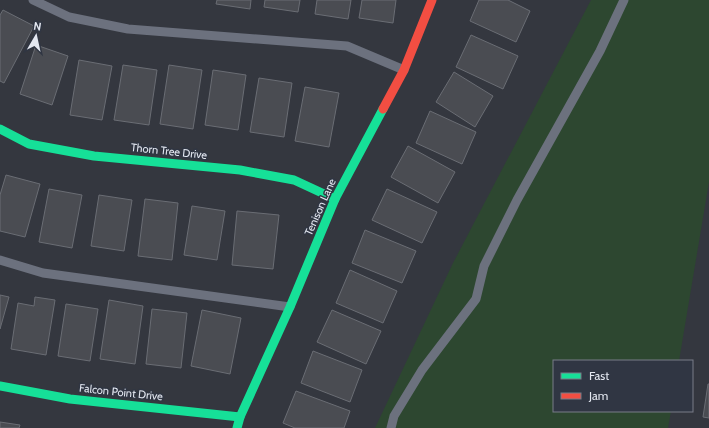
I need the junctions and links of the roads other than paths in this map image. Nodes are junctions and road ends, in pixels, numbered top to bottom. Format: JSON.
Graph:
{"nodes":[{"id":1,"x":33,"y":0,"type":"edge"},
{"id":2,"x":432,"y":0,"type":"edge"},
{"id":3,"x":624,"y":0,"type":"edge"},
{"id":4,"x":404,"y":70,"type":"junction"},
{"id":5,"x":0,"y":129,"type":"edge"},
{"id":6,"x":335,"y":199,"type":"junction"},
{"id":7,"x":0,"y":260,"type":"edge"},
{"id":8,"x":290,"y":307,"type":"junction"},
{"id":9,"x":0,"y":386,"type":"edge"},
{"id":10,"x":240,"y":417,"type":"junction"},
{"id":11,"x":237,"y":428,"type":"edge"},
{"id":12,"x":391,"y":428,"type":"edge"}],
"edges":[{"from":1,"to":4,"type":"lane"},
{"from":2,"to":4,"type":"street","name":"Tenison Lane"},
{"from":3,"to":12,"type":"lane"},
{"from":4,"to":6,"type":"street","name":"Tenison Lane"},
{"from":5,"to":6,"type":"street","name":"Thorn Tree Drive"},
{"from":6,"to":8,"type":"street","name":"Tenison Lane"},
{"from":7,"to":8,"type":"lane"},
{"from":8,"to":10,"type":"street","name":"Tenison Lane"},
{"from":9,"to":10,"type":"street","name":"Falcon Point Drive"},
{"from":10,"to":11,"type":"street","name":"Tenison Lane"}]}
